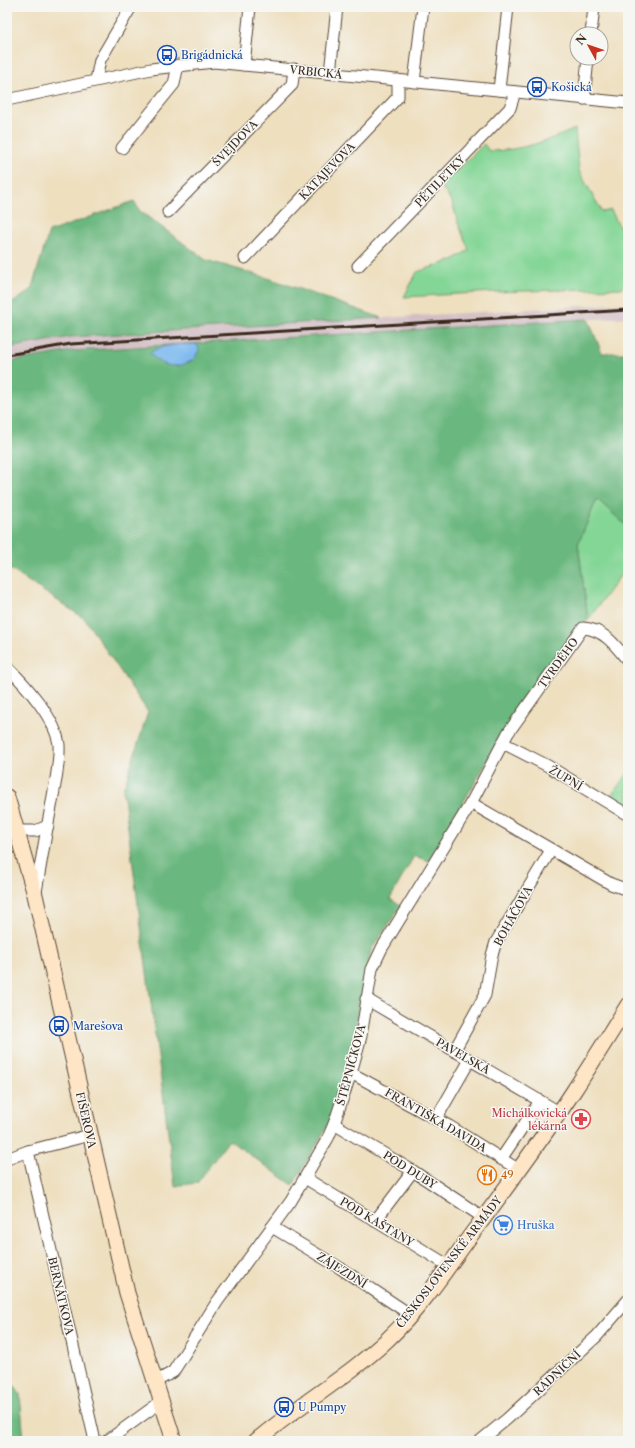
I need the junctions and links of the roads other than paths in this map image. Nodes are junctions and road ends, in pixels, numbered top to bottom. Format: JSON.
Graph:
{"nodes":[{"id":1,"x":131,"y":7,"type":"edge"},
{"id":2,"x":250,"y":7,"type":"edge"},
{"id":3,"x":337,"y":7,"type":"edge"},
{"id":4,"x":422,"y":7,"type":"edge"},
{"id":5,"x":508,"y":7,"type":"edge"},
{"id":6,"x":594,"y":7,"type":"edge"},
{"id":7,"x":592,"y":26,"type":"edge"},
{"id":8,"x":178,"y":65,"type":"junction"},
{"id":9,"x":244,"y":65,"type":"junction"},
{"id":10,"x":587,"y":66,"type":"edge"},
{"id":11,"x":294,"y":69,"type":"junction"},
{"id":12,"x":330,"y":73,"type":"junction"},
{"id":13,"x":96,"y":80,"type":"junction"},
{"id":14,"x":398,"y":80,"type":"junction"},
{"id":15,"x":414,"y":82,"type":"junction"},
{"id":16,"x":499,"y":90,"type":"junction"},
{"id":17,"x":515,"y":92,"type":"junction"},
{"id":18,"x":584,"y":99,"type":"junction"},
{"id":19,"x":7,"y":100,"type":"edge"},
{"id":20,"x":628,"y":103,"type":"edge"},
{"id":21,"x":122,"y":148,"type":"dead end"},
{"id":22,"x":168,"y":212,"type":"dead end"},
{"id":23,"x":245,"y":258,"type":"dead end"},
{"id":24,"x":358,"y":266,"type":"dead end"},
{"id":25,"x":628,"y":662,"type":"edge"},
{"id":26,"x":7,"y":667,"type":"edge"},
{"id":27,"x":512,"y":727,"type":"joint"},
{"id":28,"x":503,"y":743,"type":"junction"},
{"id":29,"x":7,"y":797,"type":"edge"},
{"id":30,"x":471,"y":802,"type":"junction"},
{"id":31,"x":628,"y":815,"type":"edge"},
{"id":32,"x":48,"y":826,"type":"junction"},
{"id":33,"x":17,"y":831,"type":"junction"},
{"id":34,"x":551,"y":850,"type":"junction"},
{"id":35,"x":628,"y":890,"type":"edge"},
{"id":36,"x":35,"y":894,"type":"junction"},
{"id":37,"x":366,"y":999,"type":"junction"},
{"id":38,"x":628,"y":1005,"type":"edge"},
{"id":39,"x":454,"y":1051,"type":"junction"},
{"id":40,"x":470,"y":1060,"type":"junction"},
{"id":41,"x":351,"y":1073,"type":"junction"},
{"id":42,"x":540,"y":1101,"type":"junction"},
{"id":43,"x":559,"y":1112,"type":"junction"},
{"id":44,"x":436,"y":1119,"type":"junction"},
{"id":45,"x":334,"y":1124,"type":"junction"},
{"id":46,"x":90,"y":1135,"type":"junction"},
{"id":47,"x":28,"y":1151,"type":"junction"},
{"id":48,"x":7,"y":1159,"type":"edge"},
{"id":49,"x":502,"y":1159,"type":"junction"},
{"id":50,"x":519,"y":1170,"type":"junction"},
{"id":51,"x":413,"y":1171,"type":"junction"},
{"id":52,"x":305,"y":1178,"type":"junction"},
{"id":53,"x":484,"y":1218,"type":"junction"},
{"id":54,"x":374,"y":1221,"type":"junction"},
{"id":55,"x":272,"y":1227,"type":"junction"},
{"id":56,"x":449,"y":1266,"type":"junction"},
{"id":57,"x":628,"y":1300,"type":"edge"},
{"id":58,"x":411,"y":1315,"type":"junction"},
{"id":59,"x":155,"y":1380,"type":"junction"},
{"id":60,"x":162,"y":1401,"type":"junction"},
{"id":61,"x":95,"y":1441,"type":"edge"},
{"id":62,"x":106,"y":1441,"type":"edge"},
{"id":63,"x":174,"y":1441,"type":"edge"},
{"id":64,"x":256,"y":1441,"type":"edge"},
{"id":65,"x":480,"y":1441,"type":"edge"}],
"edges":[{"from":1,"to":13,"type":"street"},
{"from":2,"to":9,"type":"street"},
{"from":3,"to":12,"type":"street"},
{"from":4,"to":15,"type":"street"},
{"from":5,"to":16,"type":"street"},
{"from":6,"to":7,"type":"street"},
{"from":8,"to":9,"type":"street","name":"VRBICKÁ"},
{"from":8,"to":13,"type":"street","name":"VRBICKÁ"},
{"from":8,"to":21,"type":"street"},
{"from":9,"to":11,"type":"street","name":"VRBICKÁ"},
{"from":10,"to":18,"type":"street"},
{"from":11,"to":12,"type":"street","name":"VRBICKÁ"},
{"from":11,"to":22,"type":"street","name":"ŠVEJDOVA"},
{"from":12,"to":14,"type":"street","name":"VRBICKÁ"},
{"from":13,"to":19,"type":"street","name":"VRBICKÁ"},
{"from":14,"to":15,"type":"street","name":"VRBICKÁ"},
{"from":14,"to":23,"type":"street","name":"KATAJEVOVA"},
{"from":15,"to":16,"type":"street","name":"VRBICKÁ"},
{"from":16,"to":17,"type":"street","name":"VRBICKÁ"},
{"from":17,"to":18,"type":"street","name":"VRBICKÁ"},
{"from":17,"to":24,"type":"street","name":"PĚTILETKY"},
{"from":18,"to":20,"type":"street","name":"VRBICKÁ"},
{"from":25,"to":27,"type":"street","name":"TVRDÉHO"},
{"from":26,"to":32,"type":"street"},
{"from":27,"to":28,"type":"street","name":"ŠTĚPNIČKOVA"},
{"from":28,"to":30,"type":"street","name":"ŠTĚPNIČKOVA"},
{"from":28,"to":31,"type":"street","name":"ŽUPNÍ"},
{"from":29,"to":33,"type":"street","name":"FIŠEROVA"},
{"from":30,"to":34,"type":"street"},
{"from":30,"to":37,"type":"street","name":"ŠTĚPNIČKOVA"},
{"from":32,"to":33,"type":"street"},
{"from":32,"to":36,"type":"street"},
{"from":33,"to":36,"type":"street","name":"FIŠEROVA"},
{"from":34,"to":35,"type":"street"},
{"from":34,"to":39,"type":"street","name":"BOHÁČOVA"},
{"from":36,"to":46,"type":"street","name":"FIŠEROVA"},
{"from":37,"to":39,"type":"street","name":"PAVELSKÁ"},
{"from":37,"to":41,"type":"street","name":"ŠTĚPNIČKOVA"},
{"from":38,"to":43,"type":"street","name":"ČESKOSLOVENSKÉ ARMÁDY"},
{"from":39,"to":40,"type":"street","name":"PAVELSKÁ"},
{"from":40,"to":42,"type":"street","name":"PAVELSKÁ"},
{"from":40,"to":44,"type":"street"},
{"from":41,"to":44,"type":"street","name":"FRANTIŠKA DAVIDA"},
{"from":41,"to":45,"type":"street","name":"ŠTĚPNIČKOVA"},
{"from":42,"to":43,"type":"street","name":"PAVELSKÁ"},
{"from":42,"to":49,"type":"street"},
{"from":43,"to":50,"type":"street","name":"ČESKOSLOVENSKÉ ARMÁDY"},
{"from":44,"to":49,"type":"street","name":"FRANTIŠKA DAVIDA"},
{"from":45,"to":51,"type":"street","name":"POD DUBY"},
{"from":45,"to":52,"type":"street","name":"ŠTĚPNIČKOVA"},
{"from":46,"to":47,"type":"street"},
{"from":46,"to":59,"type":"street","name":"FIŠEROVA"},
{"from":47,"to":48,"type":"street"},
{"from":47,"to":61,"type":"street","name":"BERNÁTKOVA"},
{"from":49,"to":50,"type":"street","name":"FRANTIŠKA DAVIDA"},
{"from":50,"to":53,"type":"street","name":"ČESKOSLOVENSKÉ ARMÁDY"},
{"from":51,"to":53,"type":"street","name":"POD DUBY"},
{"from":51,"to":54,"type":"street"},
{"from":52,"to":54,"type":"street","name":"POD KAŠTANY"},
{"from":52,"to":55,"type":"street","name":"ŠTĚPNIČKOVA"},
{"from":53,"to":56,"type":"street","name":"ČESKOSLOVENSKÉ ARMÁDY"},
{"from":54,"to":56,"type":"street","name":"POD KAŠTANY"},
{"from":55,"to":58,"type":"street","name":"ZÁJEZDNÍ"},
{"from":55,"to":59,"type":"street","name":"ŠTĚPNIČKOVA"},
{"from":56,"to":58,"type":"street","name":"ČESKOSLOVENSKÉ ARMÁDY"},
{"from":57,"to":65,"type":"street","name":"RADNIČNÍ"},
{"from":58,"to":64,"type":"street","name":"ČESKOSLOVENSKÉ ARMÁDY"},
{"from":59,"to":60,"type":"street","name":"FIŠEROVA"},
{"from":60,"to":62,"type":"street"},
{"from":60,"to":63,"type":"street","name":"FIŠEROVA"}]}
